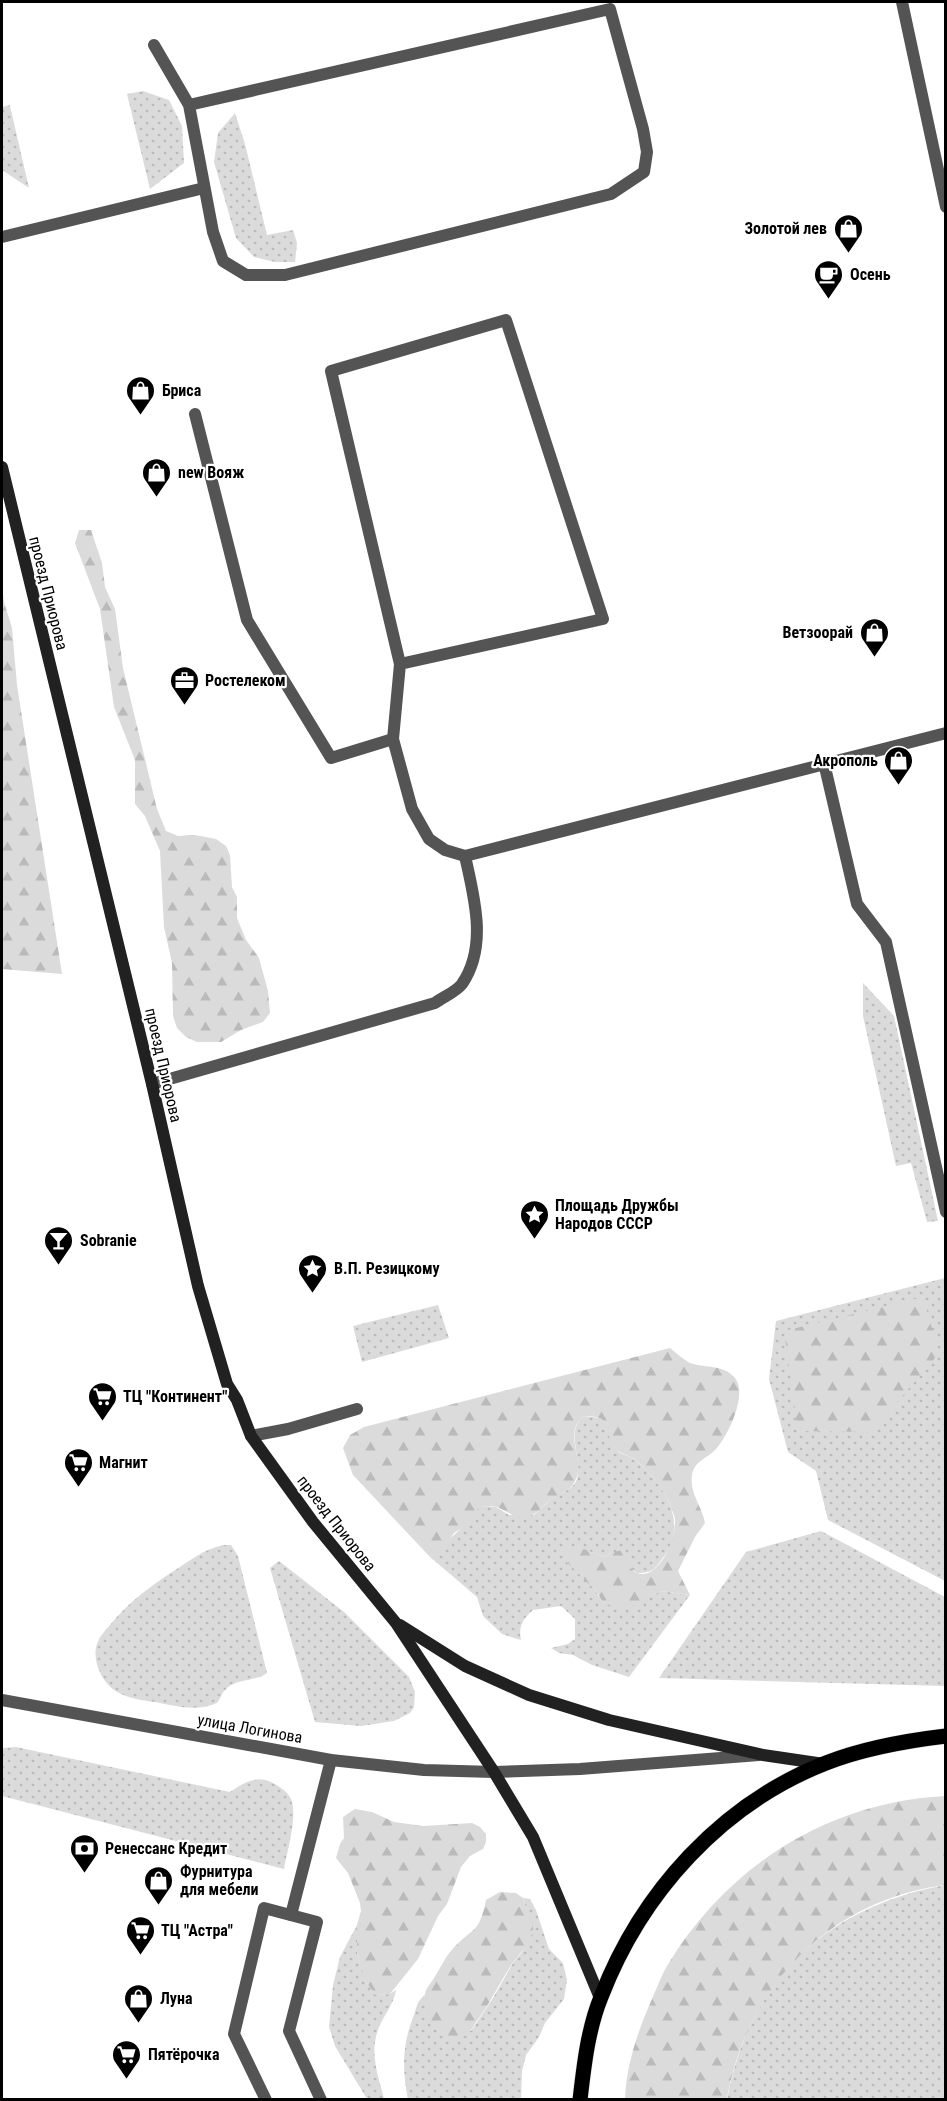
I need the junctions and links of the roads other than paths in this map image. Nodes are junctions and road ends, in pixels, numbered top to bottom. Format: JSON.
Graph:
{"nodes":[{"id":1,"x":902,"y":2,"type":"edge"},
{"id":2,"x":154,"y":45,"type":"dead end"},
{"id":3,"x":189,"y":105,"type":"junction"},
{"id":4,"x":204,"y":188,"type":"junction"},
{"id":5,"x":945,"y":200,"type":"edge"},
{"id":6,"x":2,"y":237,"type":"edge"},
{"id":7,"x":195,"y":414,"type":"dead end"},
{"id":8,"x":2,"y":467,"type":"edge"},
{"id":9,"x":400,"y":664,"type":"junction"},
{"id":10,"x":945,"y":733,"type":"edge"},
{"id":11,"x":393,"y":739,"type":"junction"},
{"id":12,"x":824,"y":763,"type":"junction"},
{"id":13,"x":465,"y":856,"type":"junction"},
{"id":14,"x":152,"y":1084,"type":"junction"},
{"id":15,"x":945,"y":1212,"type":"edge"},
{"id":16,"x":357,"y":1409,"type":"dead end"},
{"id":17,"x":251,"y":1436,"type":"junction"},
{"id":18,"x":396,"y":1623,"type":"junction"},
{"id":19,"x":2,"y":1700,"type":"edge"},
{"id":20,"x":945,"y":1736,"type":"edge"},
{"id":21,"x":763,"y":1755,"type":"junction"},
{"id":22,"x":331,"y":1760,"type":"junction"},
{"id":23,"x":824,"y":1764,"type":"junction"},
{"id":24,"x":494,"y":1772,"type":"junction"},
{"id":25,"x":291,"y":1915,"type":"junction"},
{"id":26,"x":600,"y":1998,"type":"junction"},
{"id":27,"x":266,"y":2100,"type":"edge"},
{"id":28,"x":321,"y":2100,"type":"edge"},
{"id":29,"x":580,"y":2100,"type":"edge"}],
"edges":[{"from":1,"to":5,"type":"street"},
{"from":2,"to":3,"type":"street"},
{"from":3,"to":4,"type":"street"},
{"from":3,"to":4,"type":"street"},
{"from":4,"to":6,"type":"street"},
{"from":7,"to":11,"type":"street"},
{"from":8,"to":14,"type":"street","name":"проезд Приорова"},
{"from":9,"to":9,"type":"street"},
{"from":9,"to":11,"type":"street"},
{"from":10,"to":12,"type":"street"},
{"from":11,"to":13,"type":"street"},
{"from":12,"to":13,"type":"street"},
{"from":12,"to":15,"type":"street"},
{"from":13,"to":14,"type":"street"},
{"from":14,"to":17,"type":"street","name":"проезд Приорова"},
{"from":16,"to":17,"type":"street"},
{"from":17,"to":18,"type":"street","name":"проезд Приорова"},
{"from":18,"to":21,"type":"street"},
{"from":18,"to":24,"type":"street"},
{"from":19,"to":22,"type":"street","name":"улица Логинова"},
{"from":20,"to":23,"type":"main road"},
{"from":21,"to":23,"type":"street"},
{"from":21,"to":24,"type":"street","name":"улица Логинова"},
{"from":22,"to":24,"type":"street","name":"улица Логинова"},
{"from":22,"to":25,"type":"street"},
{"from":23,"to":26,"type":"main road"},
{"from":24,"to":26,"type":"street"},
{"from":25,"to":27,"type":"street"},
{"from":25,"to":28,"type":"street"},
{"from":26,"to":29,"type":"main road"}]}
